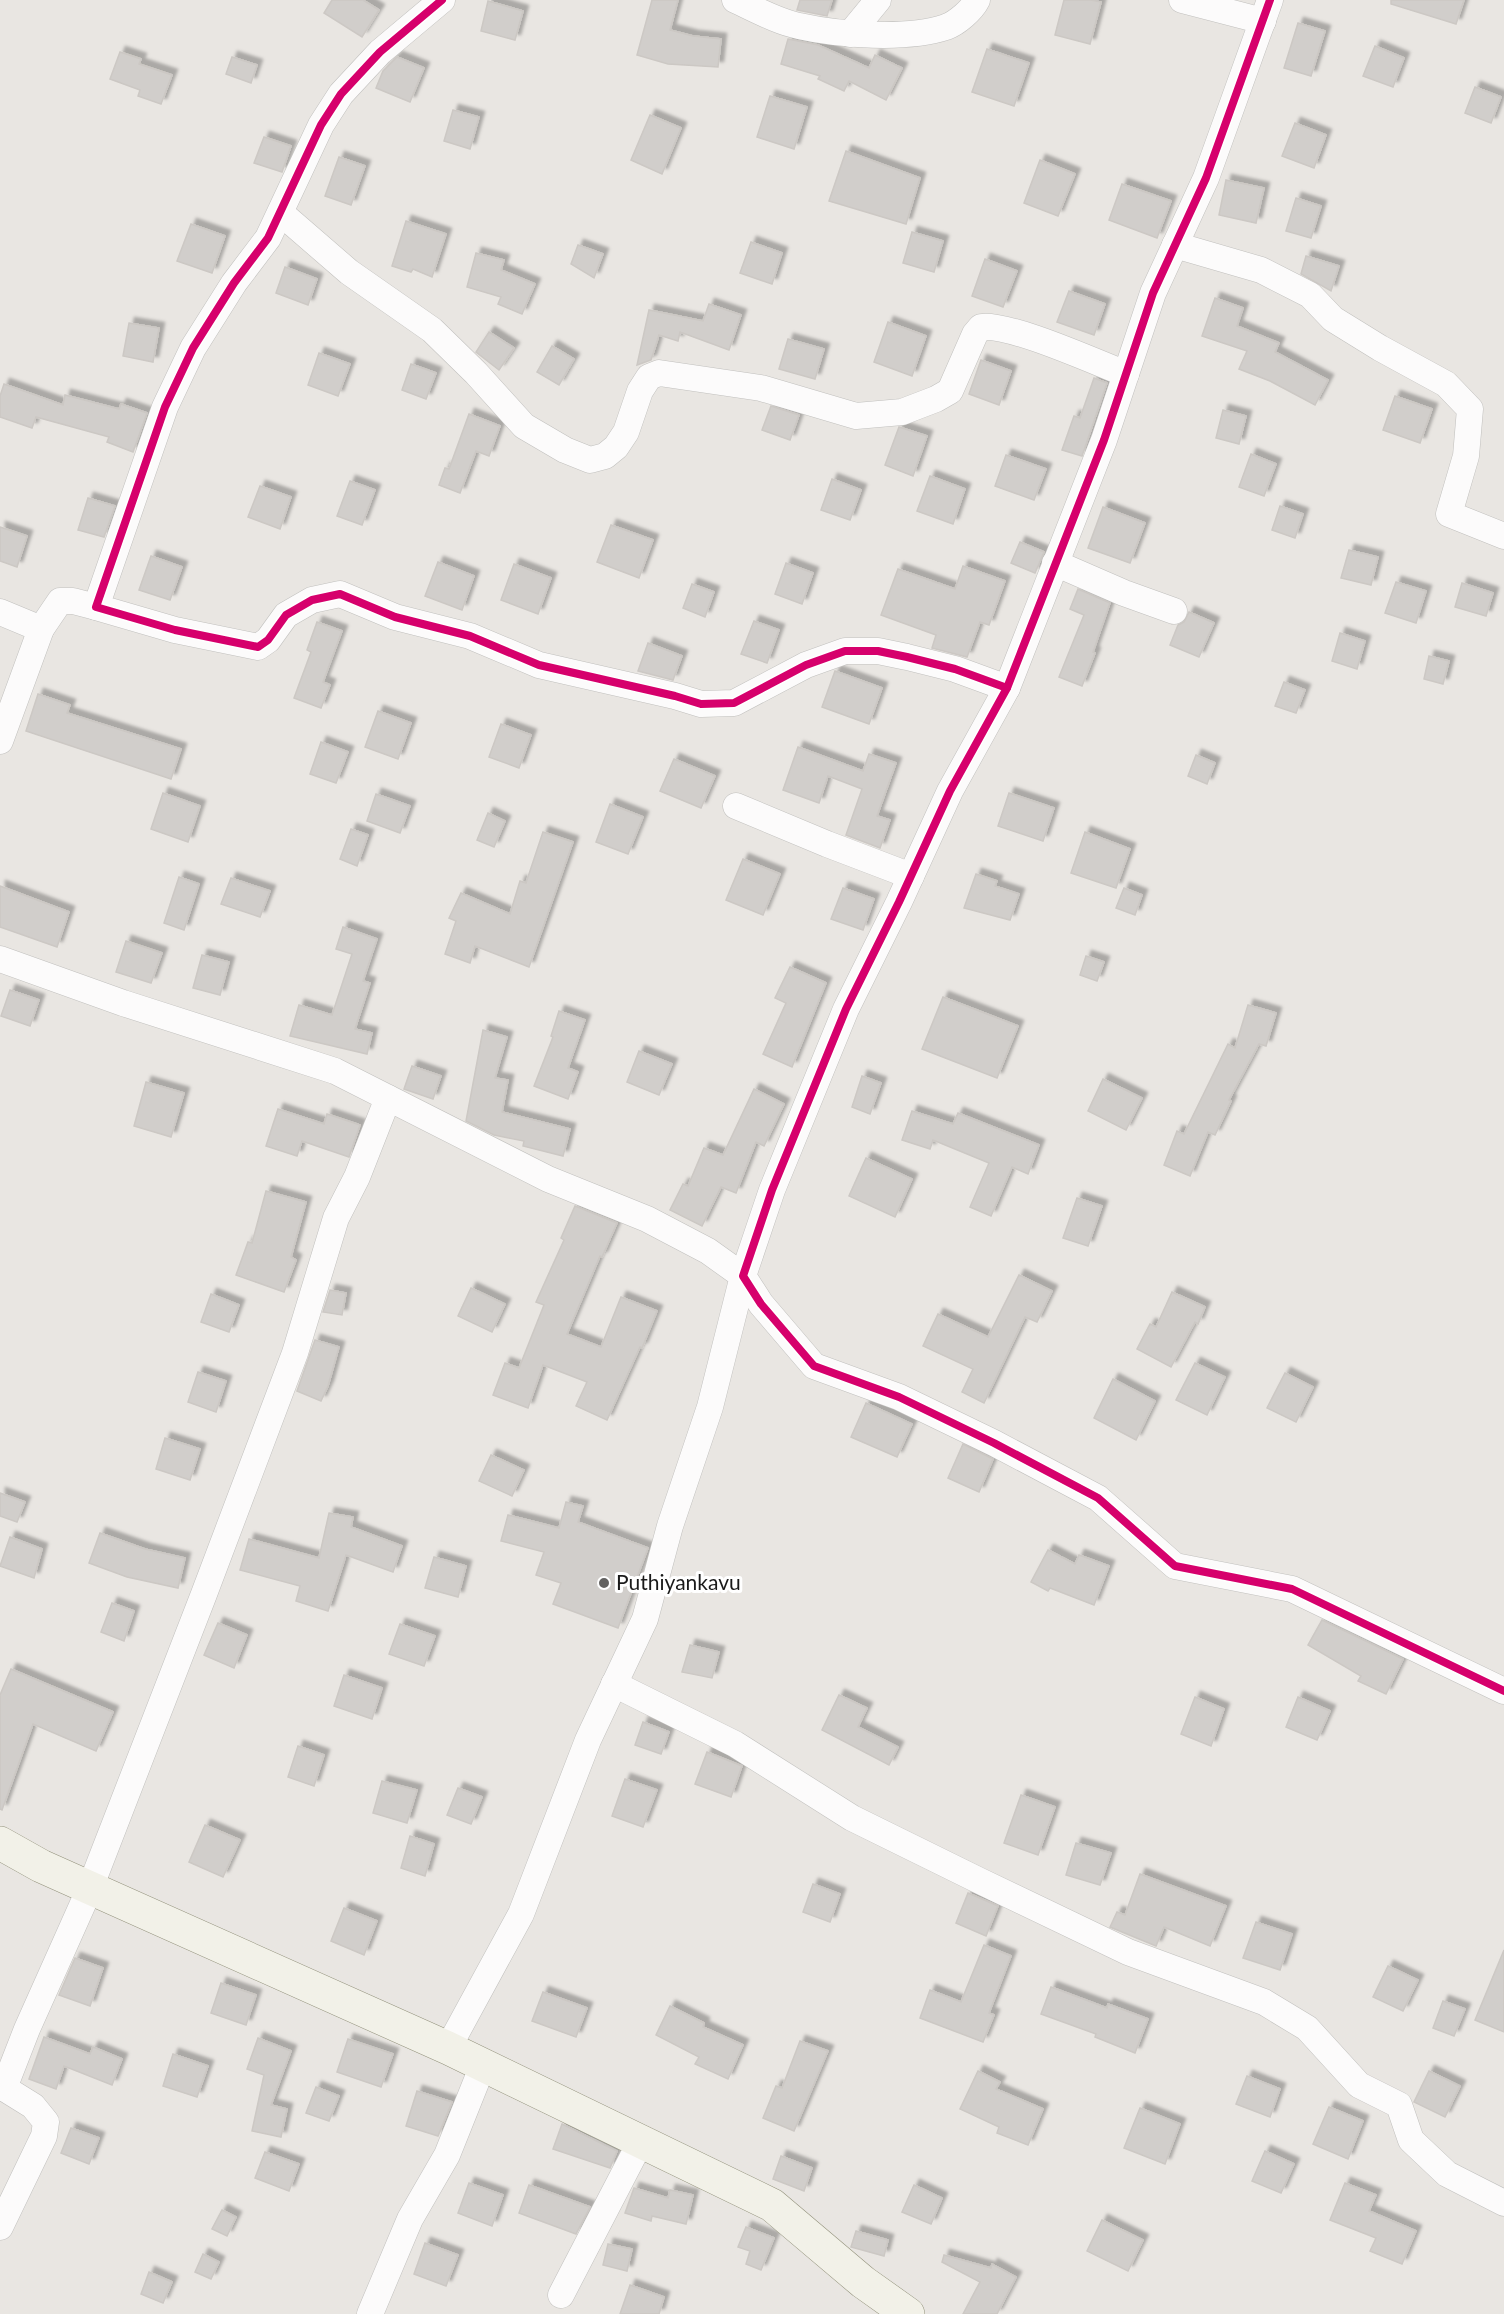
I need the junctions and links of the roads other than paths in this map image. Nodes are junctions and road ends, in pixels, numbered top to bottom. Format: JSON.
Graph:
{"nodes":[{"id":1,"x":442,"y":0,"type":"edge"},
{"id":2,"x":735,"y":0,"type":"edge"},
{"id":3,"x":878,"y":0,"type":"edge"},
{"id":4,"x":977,"y":0,"type":"edge"},
{"id":5,"x":1182,"y":0,"type":"edge"},
{"id":6,"x":1267,"y":10,"type":"edge"},
{"id":7,"x":850,"y":34,"type":"junction"},
{"id":8,"x":282,"y":214,"type":"junction"},
{"id":9,"x":1175,"y":244,"type":"junction"},
{"id":10,"x":1126,"y":374,"type":"junction"},
{"id":11,"x":1504,"y":536,"type":"edge"},
{"id":12,"x":1055,"y":563,"type":"junction"},
{"id":13,"x":96,"y":607,"type":"junction"},
{"id":14,"x":1174,"y":611,"type":"dead end"},
{"id":15,"x":0,"y":612,"type":"edge"},
{"id":16,"x":41,"y":628,"type":"junction"},
{"id":17,"x":1007,"y":688,"type":"junction"},
{"id":18,"x":0,"y":741,"type":"edge"},
{"id":19,"x":736,"y":806,"type":"dead end"},
{"id":20,"x":911,"y":876,"type":"junction"},
{"id":21,"x":0,"y":959,"type":"edge"},
{"id":22,"x":388,"y":1098,"type":"junction"},
{"id":23,"x":743,"y":1276,"type":"junction"},
{"id":24,"x":614,"y":1684,"type":"junction"},
{"id":25,"x":1504,"y":1691,"type":"edge"},
{"id":26,"x":0,"y":1844,"type":"edge"},
{"id":27,"x":90,"y":1888,"type":"junction"},
{"id":28,"x":448,"y":2048,"type":"junction"},
{"id":29,"x":483,"y":2065,"type":"junction"},
{"id":30,"x":2,"y":2087,"type":"edge"},
{"id":31,"x":641,"y":2141,"type":"junction"},
{"id":32,"x":1504,"y":2203,"type":"edge"},
{"id":33,"x":0,"y":2227,"type":"edge"},
{"id":34,"x":561,"y":2295,"type":"dead end"},
{"id":35,"x":370,"y":2314,"type":"edge"},
{"id":36,"x":908,"y":2314,"type":"edge"}],
"edges":[{"from":1,"to":8,"type":"street"},
{"from":2,"to":7,"type":"street"},
{"from":3,"to":7,"type":"street"},
{"from":4,"to":7,"type":"street"},
{"from":5,"to":6,"type":"street"},
{"from":6,"to":9,"type":"street"},
{"from":8,"to":10,"type":"street"},
{"from":8,"to":13,"type":"street"},
{"from":9,"to":10,"type":"street"},
{"from":9,"to":11,"type":"street"},
{"from":10,"to":12,"type":"street"},
{"from":12,"to":14,"type":"street"},
{"from":12,"to":17,"type":"street"},
{"from":13,"to":16,"type":"street"},
{"from":13,"to":17,"type":"street"},
{"from":15,"to":16,"type":"street"},
{"from":16,"to":18,"type":"street"},
{"from":17,"to":20,"type":"street"},
{"from":19,"to":20,"type":"street"},
{"from":20,"to":23,"type":"street"},
{"from":21,"to":22,"type":"street"},
{"from":22,"to":23,"type":"street"},
{"from":22,"to":27,"type":"street"},
{"from":23,"to":24,"type":"street"},
{"from":23,"to":25,"type":"street"},
{"from":24,"to":28,"type":"street"},
{"from":24,"to":32,"type":"street"},
{"from":26,"to":27,"type":"main road"},
{"from":27,"to":28,"type":"main road"},
{"from":27,"to":30,"type":"street"},
{"from":28,"to":29,"type":"main road"},
{"from":29,"to":31,"type":"main road"},
{"from":29,"to":35,"type":"street"},
{"from":30,"to":33,"type":"street"},
{"from":31,"to":34,"type":"street"},
{"from":31,"to":36,"type":"main road"}]}
